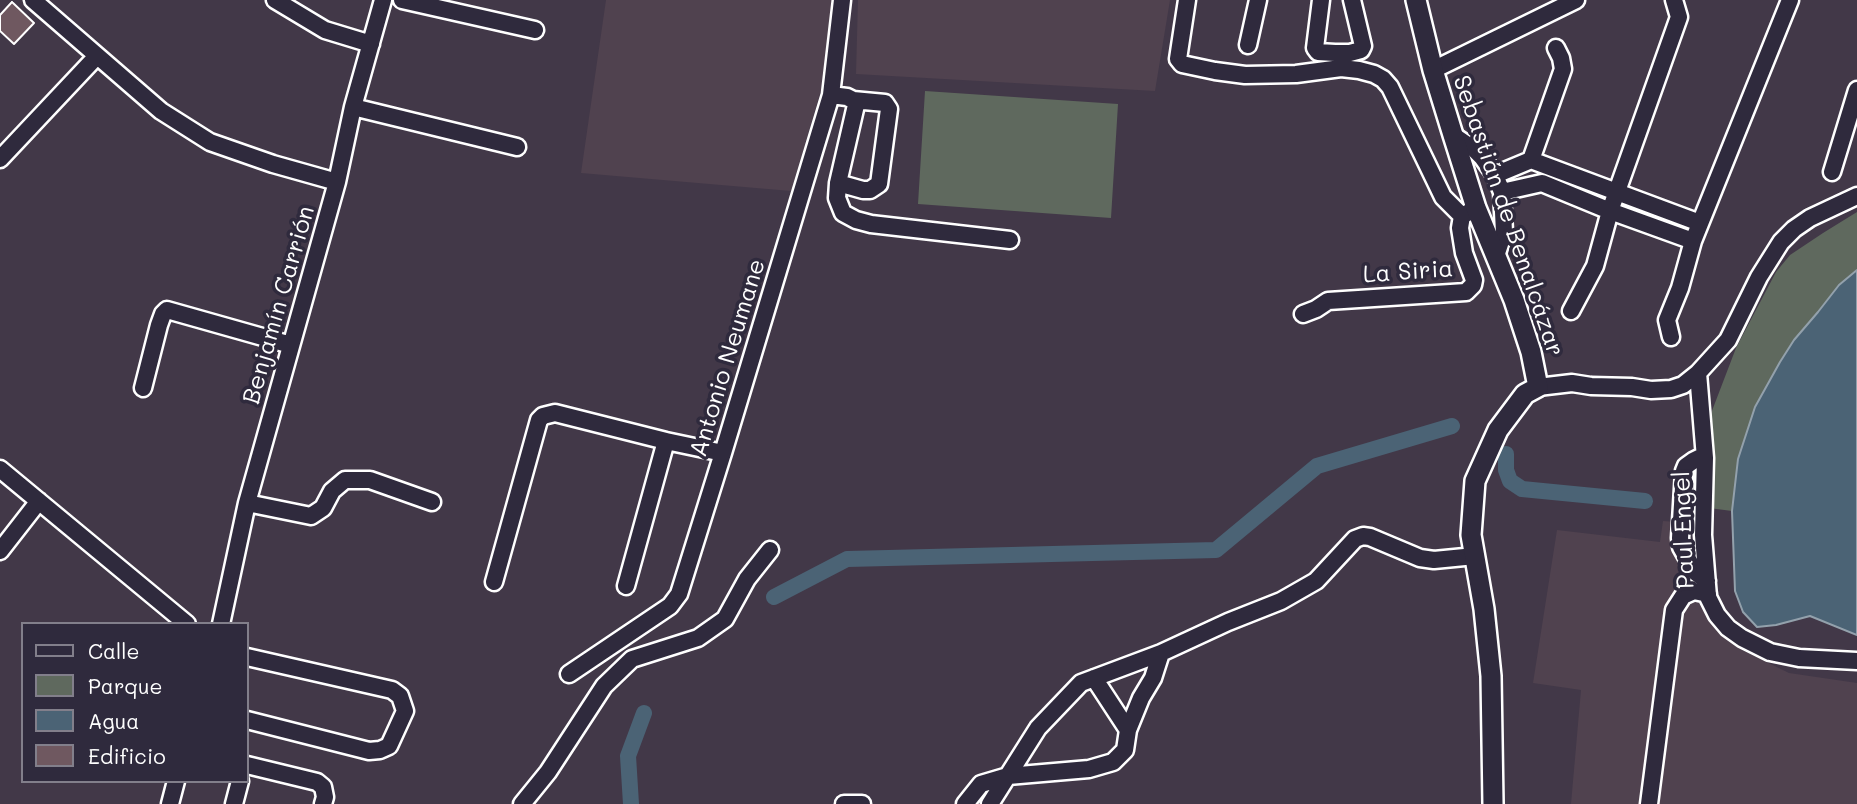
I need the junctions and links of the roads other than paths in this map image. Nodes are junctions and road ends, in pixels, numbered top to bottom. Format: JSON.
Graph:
{"nodes":[{"id":1,"x":33,"y":0,"type":"edge"},
{"id":2,"x":275,"y":0,"type":"edge"},
{"id":3,"x":383,"y":0,"type":"edge"},
{"id":4,"x":402,"y":0,"type":"edge"},
{"id":5,"x":842,"y":0,"type":"edge"},
{"id":6,"x":1187,"y":0,"type":"edge"},
{"id":7,"x":1258,"y":0,"type":"edge"},
{"id":8,"x":1321,"y":0,"type":"edge"},
{"id":9,"x":1352,"y":0,"type":"edge"},
{"id":10,"x":1416,"y":0,"type":"edge"},
{"id":11,"x":1576,"y":0,"type":"edge"},
{"id":12,"x":1674,"y":0,"type":"edge"},
{"id":13,"x":1790,"y":0,"type":"edge"},
{"id":14,"x":535,"y":30,"type":"dead end"},
{"id":15,"x":370,"y":44,"type":"junction"},
{"id":16,"x":1248,"y":45,"type":"dead end"},
{"id":17,"x":1556,"y":48,"type":"dead end"},
{"id":18,"x":97,"y":56,"type":"junction"},
{"id":19,"x":1433,"y":70,"type":"junction"},
{"id":20,"x":1857,"y":90,"type":"edge"},
{"id":21,"x":831,"y":95,"type":"junction"},
{"id":22,"x":853,"y":100,"type":"junction"},
{"id":23,"x":353,"y":107,"type":"junction"},
{"id":24,"x":1851,"y":127,"type":"edge"},
{"id":25,"x":1453,"y":135,"type":"junction"},
{"id":26,"x":517,"y":147,"type":"dead end"},
{"id":27,"x":0,"y":159,"type":"edge"},
{"id":28,"x":1531,"y":160,"type":"junction"},
{"id":29,"x":1832,"y":172,"type":"dead end"},
{"id":30,"x":1494,"y":175,"type":"junction"},
{"id":31,"x":337,"y":182,"type":"junction"},
{"id":32,"x":838,"y":183,"type":"junction"},
{"id":33,"x":1502,"y":192,"type":"junction"},
{"id":34,"x":1616,"y":192,"type":"junction"},
{"id":35,"x":1857,"y":196,"type":"edge"},
{"id":36,"x":1610,"y":211,"type":"junction"},
{"id":37,"x":1469,"y":212,"type":"junction"},
{"id":38,"x":1700,"y":223,"type":"junction"},
{"id":39,"x":1010,"y":240,"type":"dead end"},
{"id":40,"x":1693,"y":241,"type":"junction"},
{"id":41,"x":1496,"y":256,"type":"junction"},
{"id":42,"x":1571,"y":311,"type":"dead end"},
{"id":43,"x":1303,"y":314,"type":"dead end"},
{"id":44,"x":1671,"y":337,"type":"dead end"},
{"id":45,"x":291,"y":345,"type":"junction"},
{"id":46,"x":1698,"y":373,"type":"junction"},
{"id":47,"x":1538,"y":387,"type":"junction"},
{"id":48,"x":143,"y":388,"type":"dead end"},
{"id":49,"x":666,"y":441,"type":"junction"},
{"id":50,"x":723,"y":453,"type":"junction"},
{"id":51,"x":1705,"y":458,"type":"junction"},
{"id":52,"x":0,"y":469,"type":"edge"},
{"id":53,"x":39,"y":501,"type":"junction"},
{"id":54,"x":432,"y":502,"type":"dead end"},
{"id":55,"x":247,"y":503,"type":"junction"},
{"id":56,"x":769,"y":550,"type":"dead end"},
{"id":57,"x":0,"y":551,"type":"edge"},
{"id":58,"x":1475,"y":556,"type":"junction"},
{"id":59,"x":494,"y":582,"type":"dead end"},
{"id":60,"x":626,"y":586,"type":"dead end"},
{"id":61,"x":1707,"y":588,"type":"junction"},
{"id":62,"x":185,"y":622,"type":"edge"},
{"id":63,"x":221,"y":622,"type":"edge"},
{"id":64,"x":1161,"y":653,"type":"junction"},
{"id":65,"x":248,"y":657,"type":"edge"},
{"id":66,"x":1857,"y":661,"type":"edge"},
{"id":67,"x":569,"y":674,"type":"dead end"},
{"id":68,"x":1094,"y":678,"type":"junction"},
{"id":69,"x":248,"y":720,"type":"edge"},
{"id":70,"x":1128,"y":730,"type":"junction"},
{"id":71,"x":248,"y":765,"type":"edge"},
{"id":72,"x":1008,"y":776,"type":"junction"},
{"id":73,"x":175,"y":783,"type":"edge"},
{"id":74,"x":239,"y":783,"type":"edge"},
{"id":75,"x":170,"y":804,"type":"edge"},
{"id":76,"x":234,"y":804,"type":"edge"},
{"id":77,"x":323,"y":804,"type":"edge"},
{"id":78,"x":522,"y":804,"type":"edge"},
{"id":79,"x":844,"y":804,"type":"edge"},
{"id":80,"x":862,"y":804,"type":"edge"},
{"id":81,"x":965,"y":804,"type":"edge"},
{"id":82,"x":990,"y":804,"type":"edge"},
{"id":83,"x":1493,"y":804,"type":"edge"},
{"id":84,"x":1649,"y":804,"type":"edge"}],
"edges":[{"from":1,"to":18,"type":"street"},
{"from":2,"to":15,"type":"street"},
{"from":3,"to":15,"type":"street","name":"Benjamín Carrión"},
{"from":4,"to":14,"type":"street"},
{"from":5,"to":21,"type":"street","name":"Antonio Neumane"},
{"from":6,"to":37,"type":"street"},
{"from":7,"to":16,"type":"street"},
{"from":8,"to":9,"type":"street"},
{"from":10,"to":19,"type":"main road","name":"Sebastián de Benalcázar"},
{"from":11,"to":19,"type":"street"},
{"from":12,"to":34,"type":"street"},
{"from":13,"to":38,"type":"street"},
{"from":15,"to":23,"type":"street","name":"Benjamín Carrión"},
{"from":17,"to":28,"type":"street"},
{"from":18,"to":27,"type":"street"},
{"from":18,"to":31,"type":"street"},
{"from":19,"to":25,"type":"main road","name":"Sebastián de Benalcázar"},
{"from":20,"to":24,"type":"street"},
{"from":21,"to":22,"type":"street"},
{"from":21,"to":50,"type":"street","name":"Antonio Neumane"},
{"from":22,"to":32,"type":"street"},
{"from":22,"to":32,"type":"street"},
{"from":23,"to":26,"type":"street"},
{"from":23,"to":31,"type":"street","name":"Benjamín Carrión"},
{"from":24,"to":29,"type":"street"},
{"from":25,"to":30,"type":"street"},
{"from":25,"to":37,"type":"main road","name":"Sebastián de Benalcázar"},
{"from":28,"to":30,"type":"street"},
{"from":28,"to":34,"type":"street"},
{"from":30,"to":33,"type":"street"},
{"from":31,"to":45,"type":"street","name":"Benjamín Carrión"},
{"from":32,"to":39,"type":"street"},
{"from":33,"to":36,"type":"street"},
{"from":33,"to":41,"type":"street"},
{"from":34,"to":36,"type":"street"},
{"from":34,"to":38,"type":"street"},
{"from":35,"to":46,"type":"street"},
{"from":36,"to":40,"type":"street"},
{"from":36,"to":42,"type":"street"},
{"from":37,"to":41,"type":"main road","name":"Sebastián de Benalcázar"},
{"from":37,"to":43,"type":"street","name":"La Siria"},
{"from":38,"to":40,"type":"street"},
{"from":40,"to":44,"type":"street"},
{"from":41,"to":47,"type":"main road","name":"Sebastián de Benalcázar"},
{"from":45,"to":48,"type":"street"},
{"from":45,"to":55,"type":"street","name":"Benjamín Carrión"},
{"from":46,"to":47,"type":"street"},
{"from":46,"to":51,"type":"street","name":"Paul Engel"},
{"from":47,"to":58,"type":"main road","name":"Sebastián de Benalcázar"},
{"from":49,"to":50,"type":"street"},
{"from":49,"to":59,"type":"street"},
{"from":49,"to":60,"type":"street"},
{"from":50,"to":67,"type":"street","name":"Antonio Neumane"},
{"from":51,"to":61,"type":"street","name":"Paul Engel"},
{"from":51,"to":61,"type":"street"},
{"from":52,"to":53,"type":"street"},
{"from":53,"to":57,"type":"street"},
{"from":53,"to":62,"type":"street"},
{"from":54,"to":55,"type":"street"},
{"from":55,"to":63,"type":"street","name":"Benjamín Carrión"},
{"from":56,"to":78,"type":"street"},
{"from":58,"to":64,"type":"street"},
{"from":58,"to":83,"type":"main road","name":"Sebastián de Benalcázar"},
{"from":61,"to":66,"type":"street","name":"Paul Engel"},
{"from":61,"to":84,"type":"street"},
{"from":64,"to":68,"type":"street"},
{"from":64,"to":70,"type":"street"},
{"from":65,"to":69,"type":"street"},
{"from":68,"to":70,"type":"street"},
{"from":68,"to":72,"type":"street"},
{"from":70,"to":72,"type":"street"},
{"from":71,"to":77,"type":"street"},
{"from":72,"to":81,"type":"street"},
{"from":72,"to":82,"type":"street"},
{"from":73,"to":75,"type":"street"},
{"from":74,"to":76,"type":"street"},
{"from":79,"to":80,"type":"street"}]}
